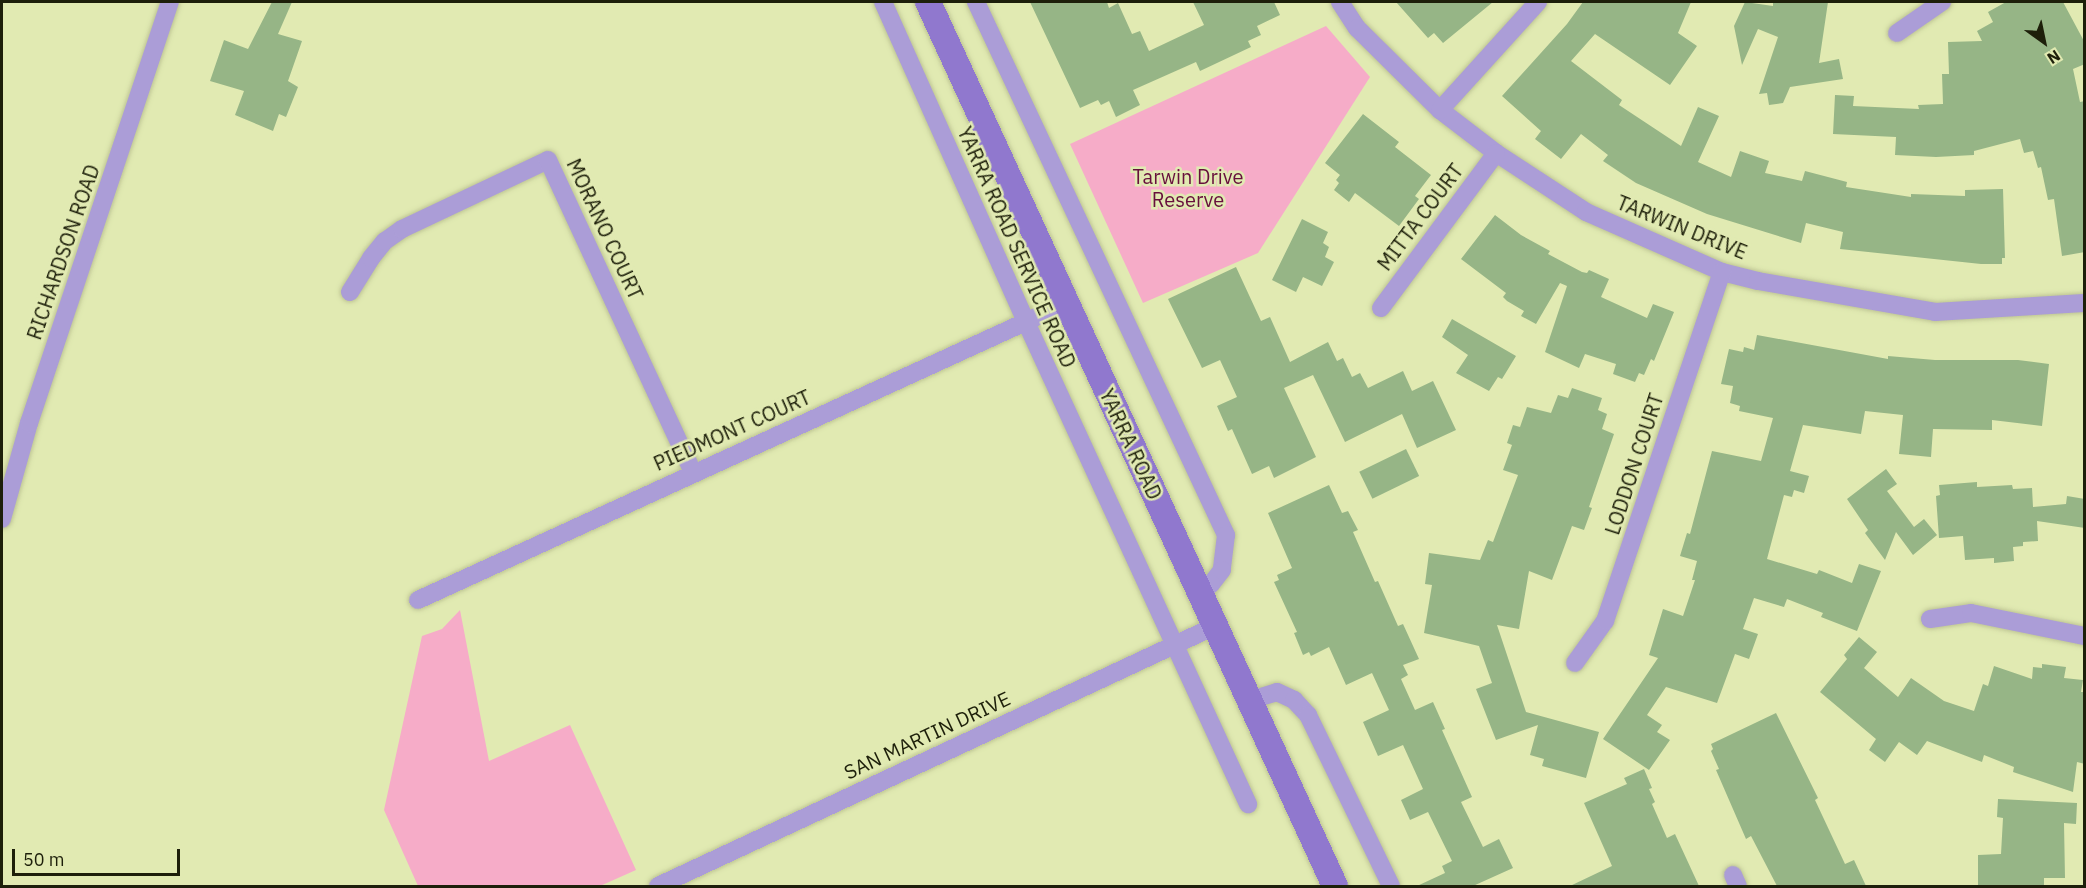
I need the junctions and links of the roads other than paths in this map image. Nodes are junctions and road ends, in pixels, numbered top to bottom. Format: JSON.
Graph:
{"nodes":[{"id":1,"x":170,"y":2,"type":"edge"},
{"id":2,"x":883,"y":2,"type":"edge"},
{"id":3,"x":928,"y":2,"type":"edge"},
{"id":4,"x":976,"y":2,"type":"edge"},
{"id":5,"x":1340,"y":2,"type":"edge"},
{"id":6,"x":1538,"y":2,"type":"edge"},
{"id":7,"x":1942,"y":2,"type":"edge"},
{"id":8,"x":1897,"y":33,"type":"dead end"},
{"id":9,"x":1440,"y":110,"type":"junction"},
{"id":10,"x":1496,"y":153,"type":"junction"},
{"id":11,"x":1722,"y":272,"type":"junction"},
{"id":12,"x":350,"y":292,"type":"dead end"},
{"id":13,"x":1067,"y":303,"type":"junction"},
{"id":14,"x":2085,"y":303,"type":"edge"},
{"id":15,"x":1381,"y":308,"type":"dead end"},
{"id":16,"x":1026,"y":322,"type":"junction"},
{"id":17,"x":693,"y":472,"type":"junction"},
{"id":18,"x":2,"y":519,"type":"edge"},
{"id":19,"x":1199,"y":593,"type":"junction"},
{"id":20,"x":418,"y":600,"type":"dead end"},
{"id":21,"x":1930,"y":619,"type":"dead end"},
{"id":22,"x":1215,"y":626,"type":"junction"},
{"id":23,"x":2085,"y":636,"type":"edge"},
{"id":24,"x":1176,"y":644,"type":"junction"},
{"id":25,"x":1575,"y":663,"type":"dead end"},
{"id":26,"x":1251,"y":700,"type":"junction"},
{"id":27,"x":1248,"y":804,"type":"dead end"},
{"id":28,"x":658,"y":886,"type":"edge"},
{"id":29,"x":1335,"y":886,"type":"edge"},
{"id":30,"x":1391,"y":886,"type":"edge"}],
"edges":[{"from":1,"to":18,"type":"street","name":"RICHARDSON ROAD"},
{"from":2,"to":16,"type":"street","name":"YARRA ROAD SERVICE ROAD"},
{"from":3,"to":13,"type":"main road","name":"YARRA ROAD"},
{"from":4,"to":19,"type":"street"},
{"from":5,"to":9,"type":"street","name":"TARWIN DRIVE"},
{"from":6,"to":9,"type":"street"},
{"from":7,"to":8,"type":"street"},
{"from":9,"to":10,"type":"street","name":"TARWIN DRIVE"},
{"from":10,"to":11,"type":"street","name":"TARWIN DRIVE"},
{"from":10,"to":15,"type":"street","name":"MITTA COURT"},
{"from":11,"to":14,"type":"street","name":"TARWIN DRIVE"},
{"from":11,"to":25,"type":"street","name":"LODDON COURT"},
{"from":12,"to":17,"type":"street","name":"MORANO COURT"},
{"from":13,"to":16,"type":"street","name":"PIEDMONT COURT"},
{"from":13,"to":19,"type":"main road","name":"YARRA ROAD"},
{"from":16,"to":17,"type":"street","name":"PIEDMONT COURT"},
{"from":16,"to":24,"type":"street","name":"YARRA ROAD SERVICE ROAD"},
{"from":17,"to":20,"type":"street","name":"PIEDMONT COURT"},
{"from":19,"to":22,"type":"main road","name":"YARRA ROAD"},
{"from":21,"to":23,"type":"street"},
{"from":22,"to":24,"type":"street","name":"SAN MARTIN DRIVE"},
{"from":22,"to":26,"type":"main road","name":"YARRA ROAD"},
{"from":24,"to":27,"type":"street","name":"YARRA ROAD SERVICE ROAD"},
{"from":24,"to":28,"type":"street","name":"SAN MARTIN DRIVE"},
{"from":26,"to":29,"type":"main road","name":"YARRA ROAD"},
{"from":26,"to":30,"type":"street"}]}
